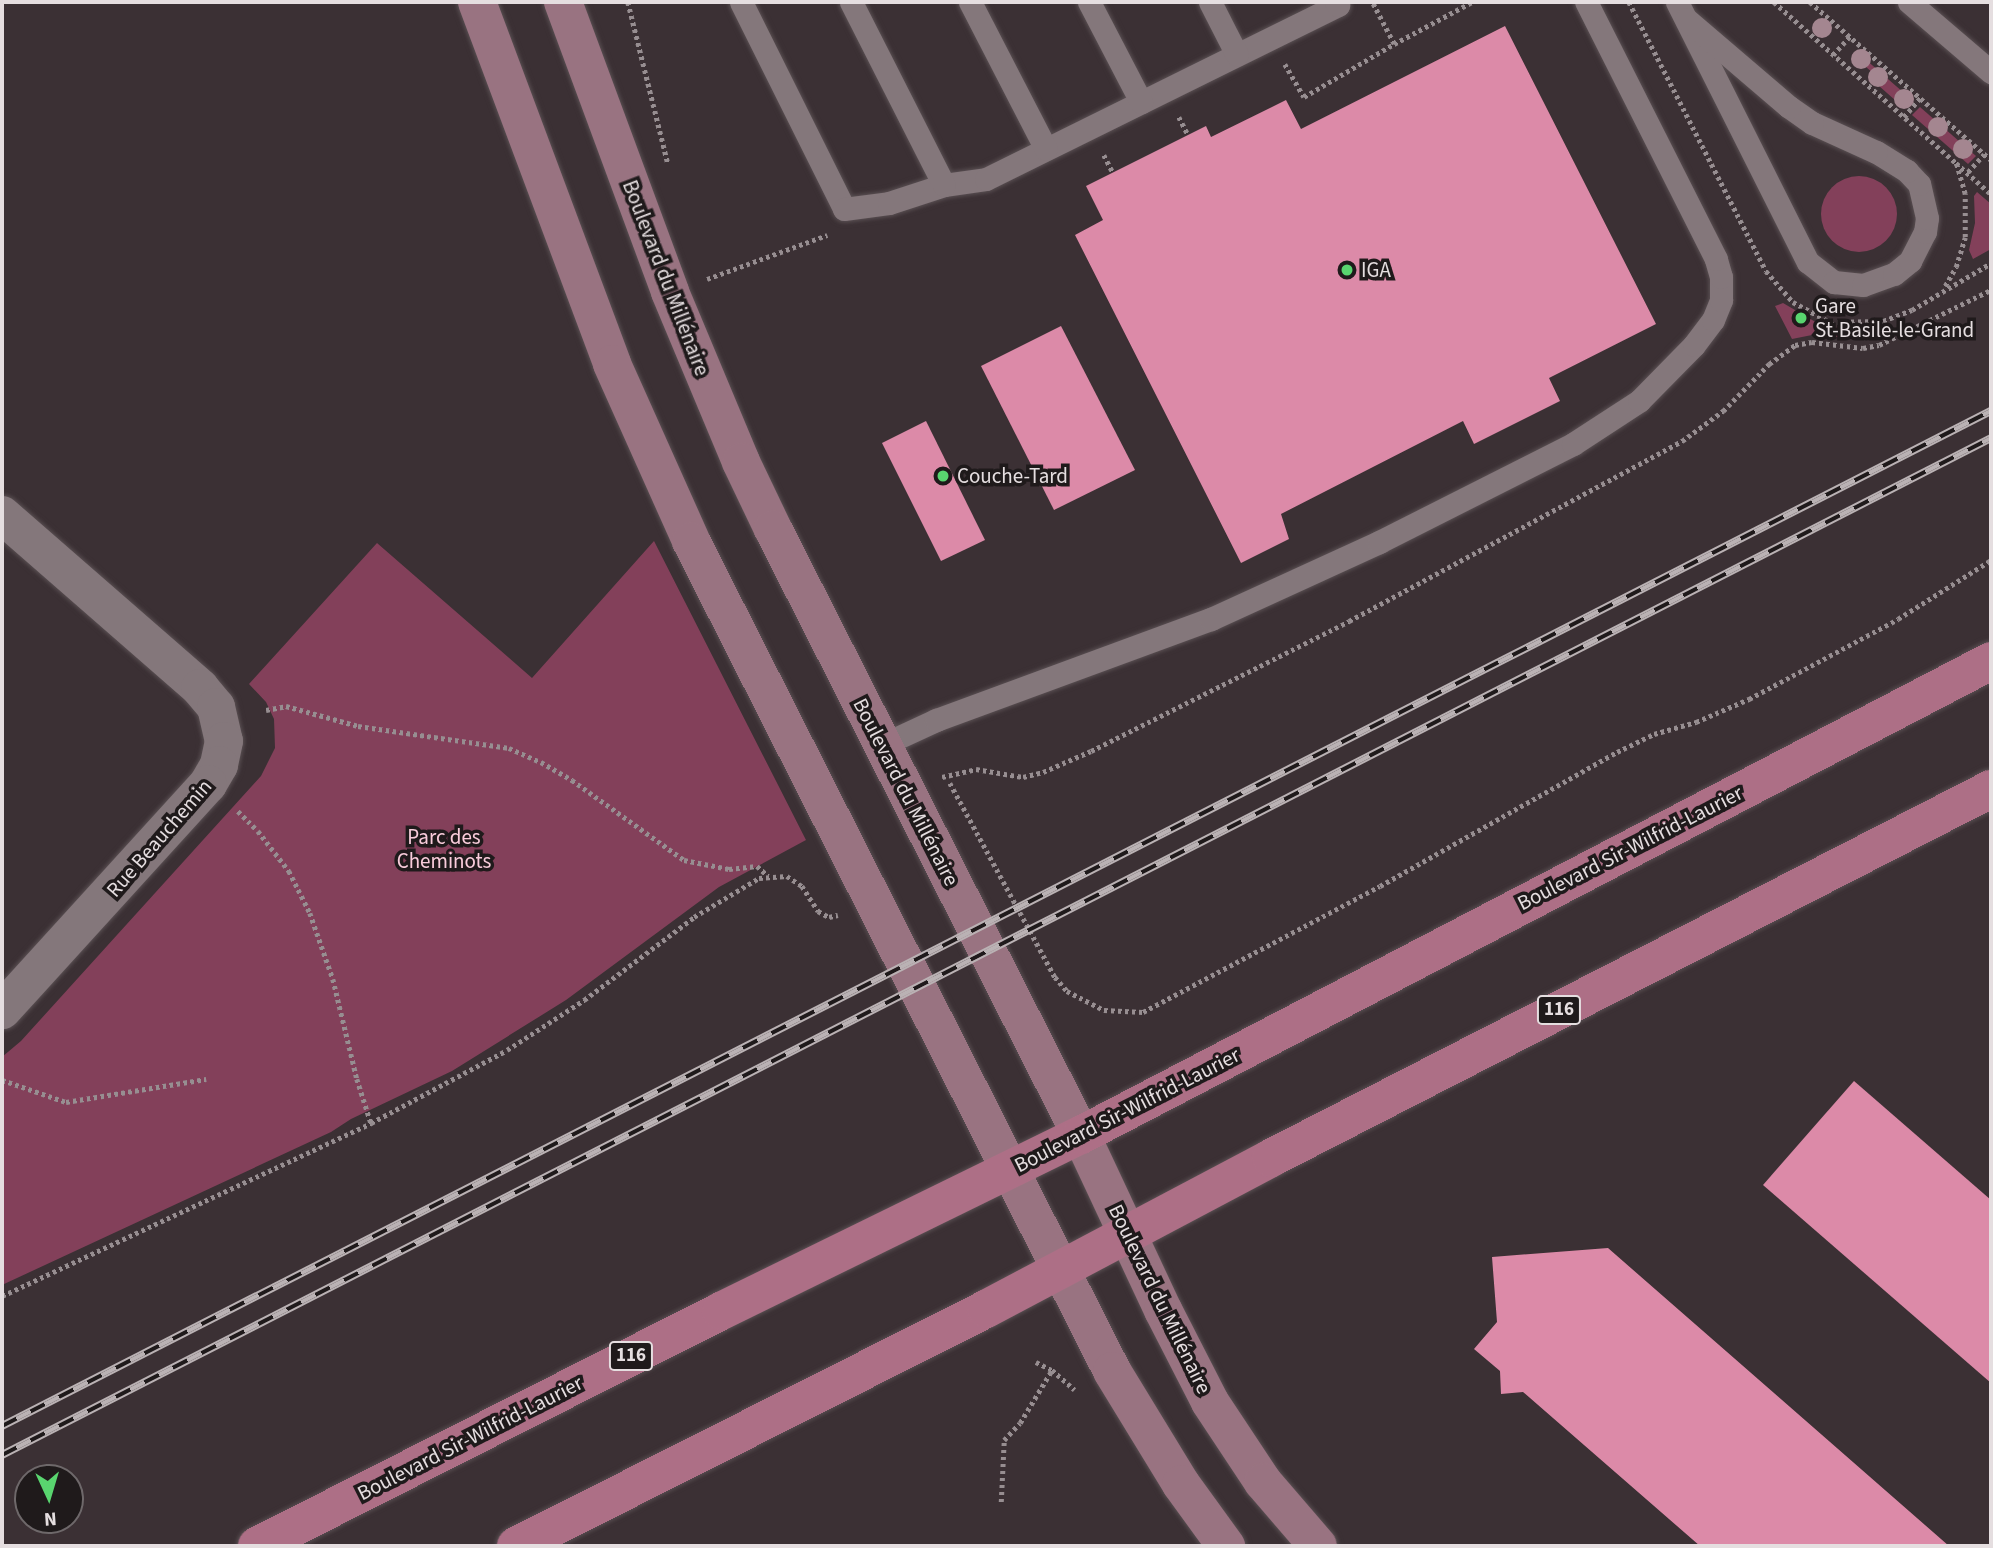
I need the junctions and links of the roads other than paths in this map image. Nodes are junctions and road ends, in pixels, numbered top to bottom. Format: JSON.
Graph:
{"nodes":[{"id":1,"x":563,"y":2,"type":"edge"},
{"id":2,"x":741,"y":2,"type":"edge"},
{"id":3,"x":851,"y":2,"type":"edge"},
{"id":4,"x":970,"y":2,"type":"edge"},
{"id":5,"x":1089,"y":2,"type":"edge"},
{"id":6,"x":1210,"y":2,"type":"edge"},
{"id":7,"x":1336,"y":2,"type":"edge"},
{"id":8,"x":1586,"y":2,"type":"edge"},
{"id":9,"x":1909,"y":2,"type":"edge"},
{"id":10,"x":482,"y":3,"type":"edge"},
{"id":11,"x":1681,"y":10,"type":"edge"},
{"id":12,"x":1237,"y":55,"type":"junction"},
{"id":13,"x":1991,"y":72,"type":"edge"},
{"id":14,"x":1141,"y":103,"type":"junction"},
{"id":15,"x":1046,"y":149,"type":"junction"},
{"id":16,"x":944,"y":185,"type":"junction"},
{"id":17,"x":2,"y":515,"type":"edge"},
{"id":18,"x":1991,"y":661,"type":"edge"},
{"id":19,"x":882,"y":745,"type":"junction"},
{"id":20,"x":1991,"y":789,"type":"edge"},
{"id":21,"x":2,"y":1010,"type":"edge"},
{"id":22,"x":1081,"y":1135,"type":"junction"},
{"id":23,"x":1008,"y":1171,"type":"junction"},
{"id":24,"x":1129,"y":1234,"type":"junction"},
{"id":25,"x":1059,"y":1270,"type":"junction"},
{"id":26,"x":257,"y":1546,"type":"edge"},
{"id":27,"x":516,"y":1546,"type":"edge"},
{"id":28,"x":1226,"y":1546,"type":"edge"},
{"id":29,"x":1318,"y":1546,"type":"edge"}],
"edges":[{"from":1,"to":19,"type":"street","name":"Boulevard du Millénaire"},
{"from":2,"to":16,"type":"lane"},
{"from":3,"to":16,"type":"lane"},
{"from":4,"to":15,"type":"lane"},
{"from":5,"to":14,"type":"lane"},
{"from":6,"to":12,"type":"lane"},
{"from":7,"to":12,"type":"lane"},
{"from":8,"to":19,"type":"lane"},
{"from":9,"to":13,"type":"lane"},
{"from":10,"to":23,"type":"street"},
{"from":11,"to":11,"type":"lane"},
{"from":12,"to":14,"type":"lane"},
{"from":14,"to":15,"type":"lane"},
{"from":15,"to":16,"type":"lane"},
{"from":17,"to":21,"type":"street","name":"Rue Beauchemin"},
{"from":18,"to":22,"type":"main road","name":"Boulevard Sir-Wilfrid-Laurier","number":"116"},
{"from":19,"to":22,"type":"street","name":"Boulevard du Millénaire"},
{"from":20,"to":24,"type":"main road","number":"116"},
{"from":22,"to":23,"type":"main road","name":"Boulevard Sir-Wilfrid-Laurier","number":"116"},
{"from":22,"to":24,"type":"street","name":"Boulevard du Millénaire"},
{"from":23,"to":25,"type":"street"},
{"from":23,"to":26,"type":"main road","name":"Boulevard Sir-Wilfrid-Laurier","number":"116"},
{"from":24,"to":25,"type":"main road","number":"116"},
{"from":24,"to":29,"type":"street","name":"Boulevard du Millénaire"},
{"from":25,"to":27,"type":"main road","number":"116"},
{"from":25,"to":28,"type":"street"}]}
